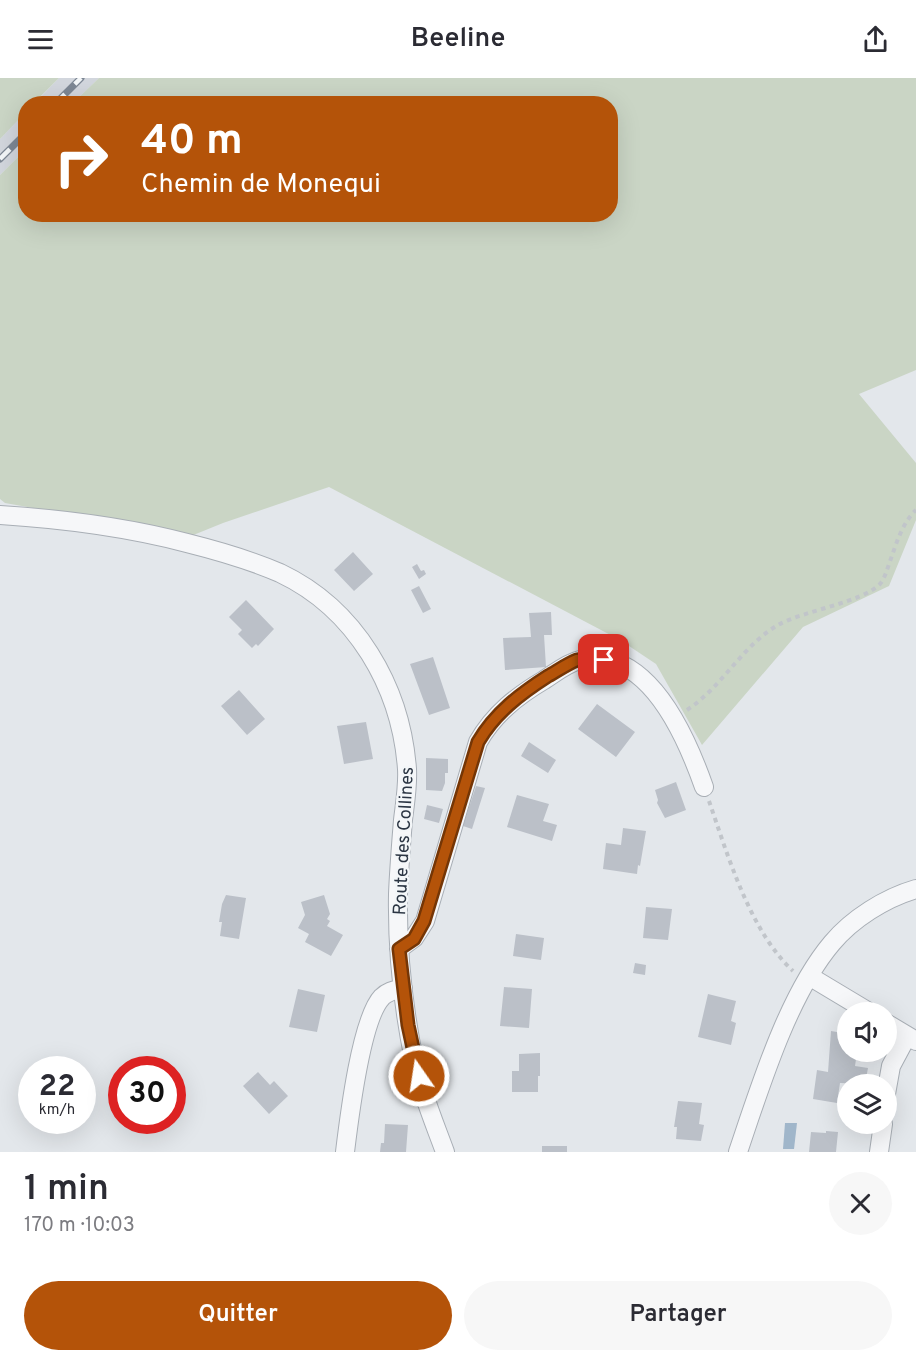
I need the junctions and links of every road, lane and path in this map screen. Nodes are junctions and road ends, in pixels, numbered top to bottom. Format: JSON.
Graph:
{"nodes":[{"id":1,"x":916,"y":510,"type":"edge"},
{"id":2,"x":0,"y":515,"type":"edge"},
{"id":3,"x":674,"y":718,"type":"junction"},
{"id":4,"x":704,"y":786,"type":"joint"},
{"id":5,"x":916,"y":889,"type":"edge"},
{"id":6,"x":399,"y":949,"type":"junction"},
{"id":7,"x":807,"y":979,"type":"junction"},
{"id":8,"x":403,"y":988,"type":"junction"},
{"id":9,"x":850,"y":1002,"type":"edge"},
{"id":10,"x":897,"y":1029,"type":"edge"},
{"id":11,"x":912,"y":1038,"type":"edge"},
{"id":12,"x":890,"y":1074,"type":"edge"},
{"id":13,"x":882,"y":1134,"type":"edge"},
{"id":14,"x":345,"y":1152,"type":"edge"},
{"id":15,"x":445,"y":1152,"type":"edge"},
{"id":16,"x":738,"y":1152,"type":"edge"},
{"id":17,"x":879,"y":1152,"type":"edge"}],
"edges":[{"from":1,"to":3,"type":"path"},
{"from":2,"to":6,"type":"street","name":"Route des Collines"},
{"from":3,"to":4,"type":"street"},
{"from":3,"to":6,"type":"street"},
{"from":4,"to":7,"type":"path"},
{"from":5,"to":7,"type":"street"},
{"from":6,"to":8,"type":"street","name":"Route des Collines"},
{"from":7,"to":9,"type":"street"},
{"from":7,"to":16,"type":"street"},
{"from":8,"to":14,"type":"street"},
{"from":8,"to":15,"type":"street","name":"Route des Collines"},
{"from":10,"to":11,"type":"street"},
{"from":11,"to":12,"type":"street"},
{"from":13,"to":17,"type":"street"}]}
